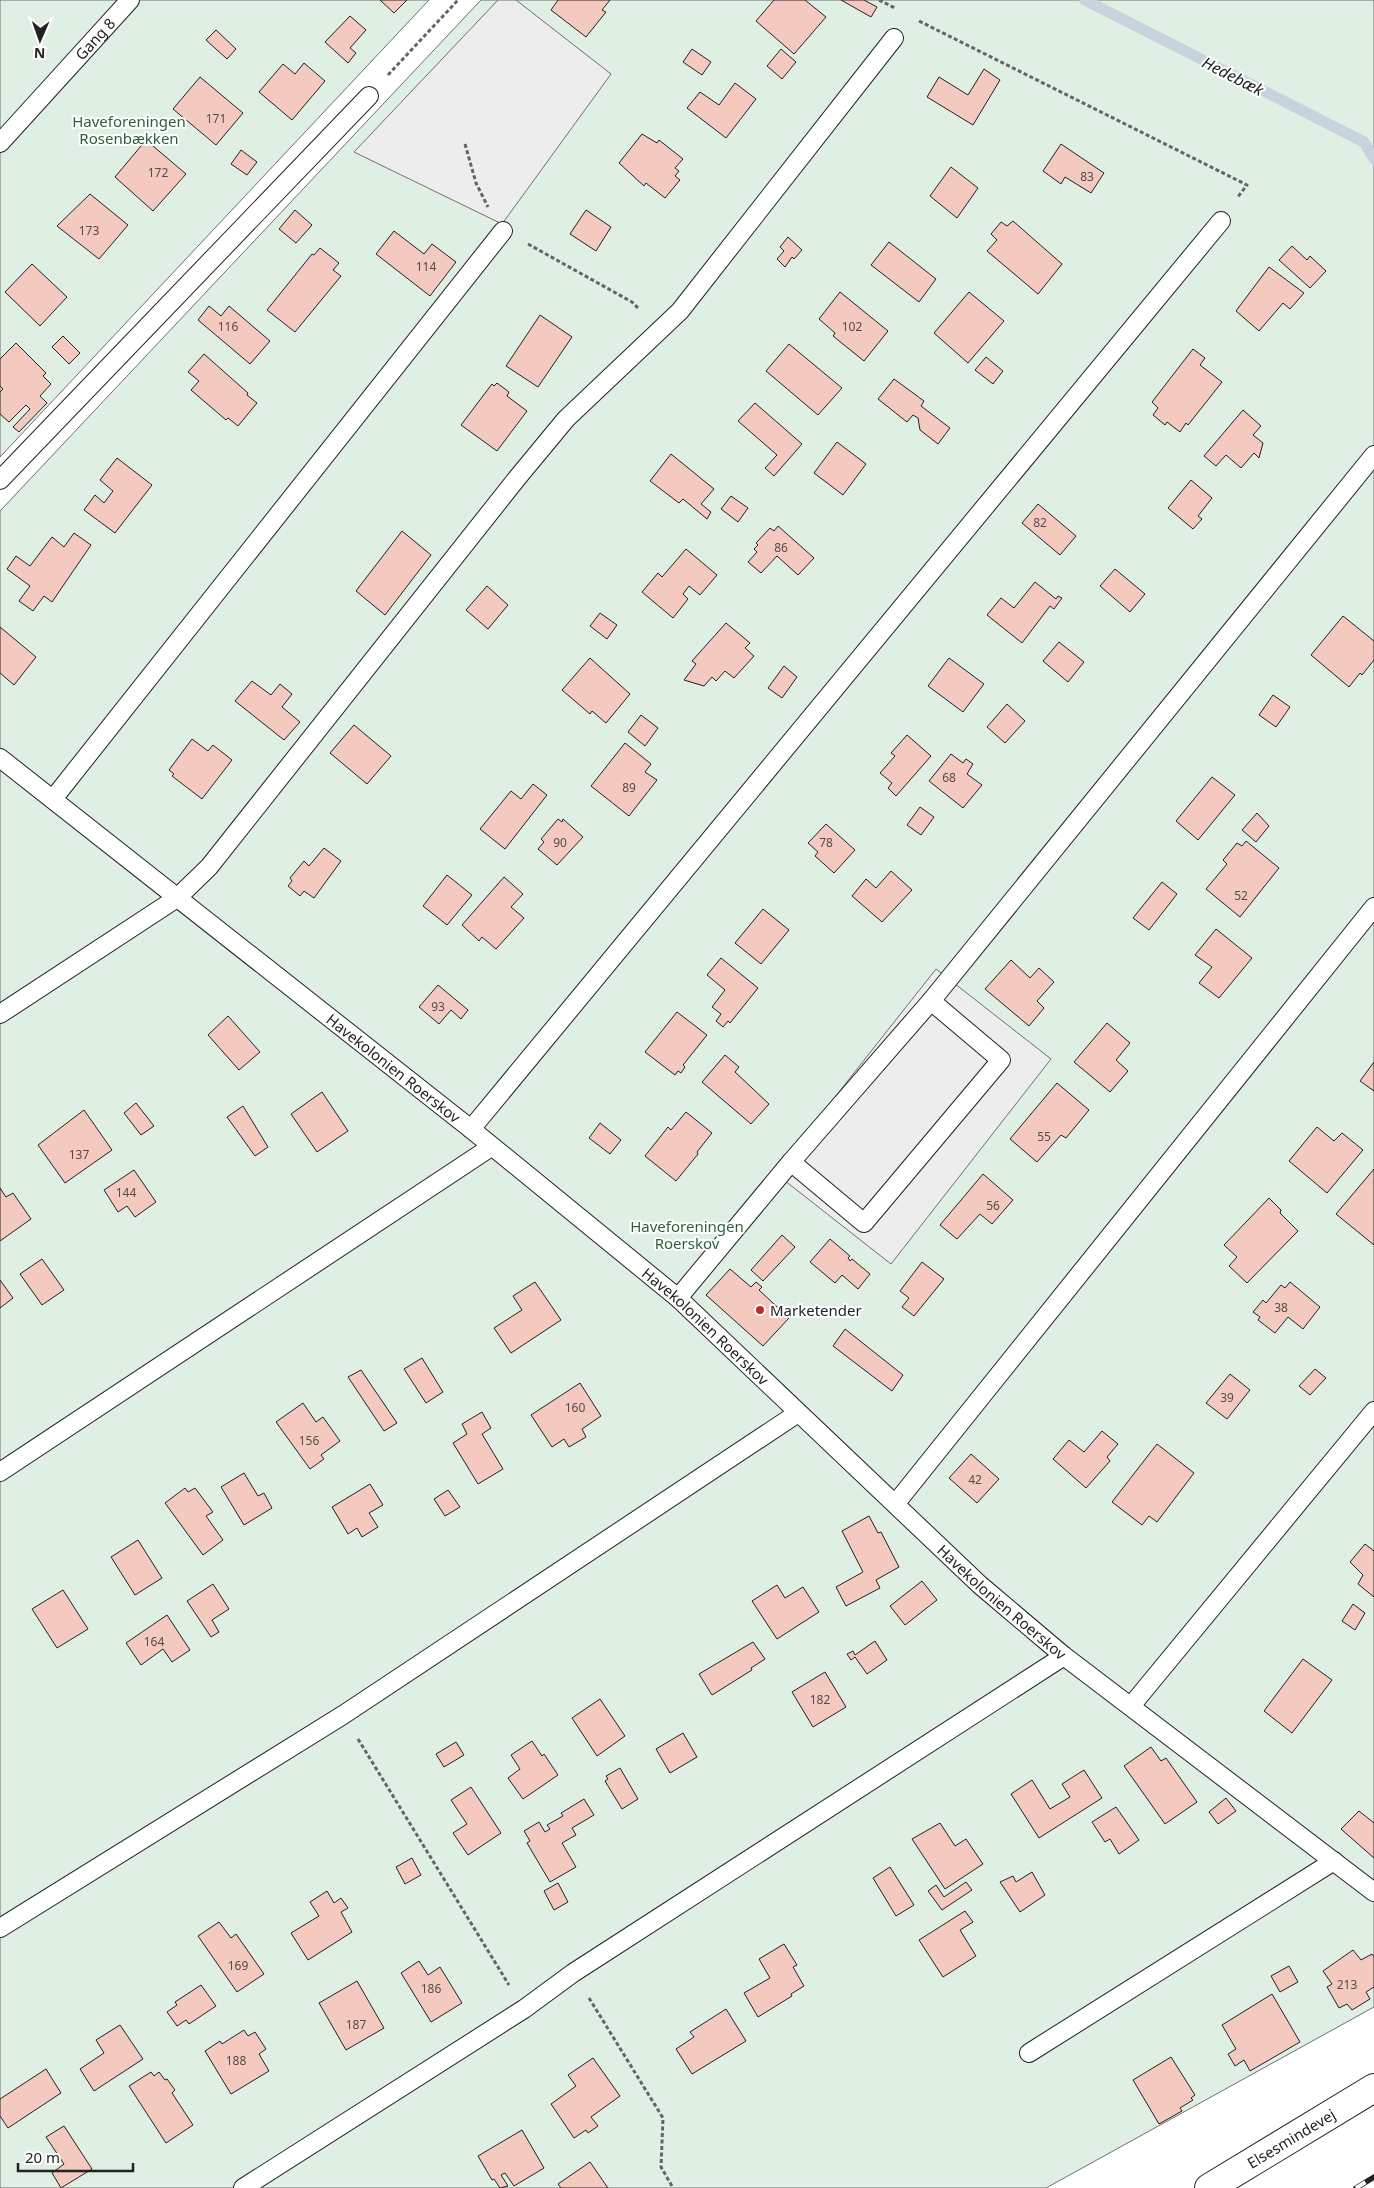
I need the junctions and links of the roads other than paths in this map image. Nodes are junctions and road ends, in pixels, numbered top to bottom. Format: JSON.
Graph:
{"nodes":[{"id":1,"x":130,"y":0,"type":"edge"},
{"id":2,"x":894,"y":38,"type":"dead end"},
{"id":3,"x":369,"y":96,"type":"road end"},
{"id":4,"x":0,"y":143,"type":"edge"},
{"id":5,"x":1221,"y":221,"type":"road end"},
{"id":6,"x":504,"y":231,"type":"road end"},
{"id":7,"x":1374,"y":455,"type":"edge"},
{"id":8,"x":0,"y":480,"type":"edge"},
{"id":9,"x":0,"y":758,"type":"edge"},
{"id":10,"x":53,"y":799,"type":"junction"},
{"id":11,"x":177,"y":898,"type":"junction"},
{"id":12,"x":1374,"y":907,"type":"edge"},
{"id":13,"x":931,"y":1001,"type":"junction"},
{"id":14,"x":0,"y":1014,"type":"edge"},
{"id":15,"x":471,"y":1129,"type":"junction"},
{"id":16,"x":491,"y":1147,"type":"junction"},
{"id":17,"x":791,"y":1162,"type":"junction"},
{"id":18,"x":678,"y":1298,"type":"junction"},
{"id":19,"x":1374,"y":1411,"type":"edge"},
{"id":20,"x":798,"y":1413,"type":"junction"},
{"id":21,"x":0,"y":1472,"type":"edge"},
{"id":22,"x":896,"y":1503,"type":"junction"},
{"id":23,"x":1064,"y":1656,"type":"junction"},
{"id":24,"x":1131,"y":1706,"type":"junction"},
{"id":25,"x":1334,"y":1861,"type":"junction"},
{"id":26,"x":1374,"y":1892,"type":"edge"},
{"id":27,"x":0,"y":1928,"type":"edge"},
{"id":28,"x":1029,"y":2054,"type":"dead end"},
{"id":29,"x":1374,"y":2088,"type":"edge"},
{"id":30,"x":243,"y":2188,"type":"edge"},
{"id":31,"x":1209,"y":2188,"type":"edge"}],
"edges":[{"from":1,"to":4,"type":"lane","name":"Gang 8"},
{"from":2,"to":11,"type":"lane"},
{"from":3,"to":8,"type":"lane"},
{"from":5,"to":15,"type":"lane"},
{"from":6,"to":10,"type":"lane"},
{"from":7,"to":13,"type":"lane"},
{"from":9,"to":10,"type":"lane","name":"Havekolonien Roerskov"},
{"from":10,"to":11,"type":"lane","name":"Havekolonien Roerskov"},
{"from":11,"to":14,"type":"lane"},
{"from":11,"to":15,"type":"lane","name":"Havekolonien Roerskov"},
{"from":12,"to":22,"type":"lane"},
{"from":13,"to":17,"type":"lane"},
{"from":13,"to":17,"type":"lane"},
{"from":15,"to":16,"type":"lane","name":"Havekolonien Roerskov"},
{"from":16,"to":18,"type":"lane","name":"Havekolonien Roerskov"},
{"from":16,"to":21,"type":"lane"},
{"from":17,"to":18,"type":"lane"},
{"from":18,"to":20,"type":"lane","name":"Havekolonien Roerskov"},
{"from":19,"to":24,"type":"lane"},
{"from":20,"to":22,"type":"lane","name":"Havekolonien Roerskov"},
{"from":20,"to":27,"type":"lane"},
{"from":22,"to":23,"type":"lane","name":"Havekolonien Roerskov"},
{"from":23,"to":24,"type":"lane","name":"Havekolonien Roerskov"},
{"from":23,"to":30,"type":"lane"},
{"from":24,"to":25,"type":"lane","name":"Havekolonien Roerskov"},
{"from":25,"to":26,"type":"lane","name":"Havekolonien Roerskov"},
{"from":25,"to":28,"type":"lane"},
{"from":29,"to":31,"type":"street","name":"Elsesmindevej"}]}
